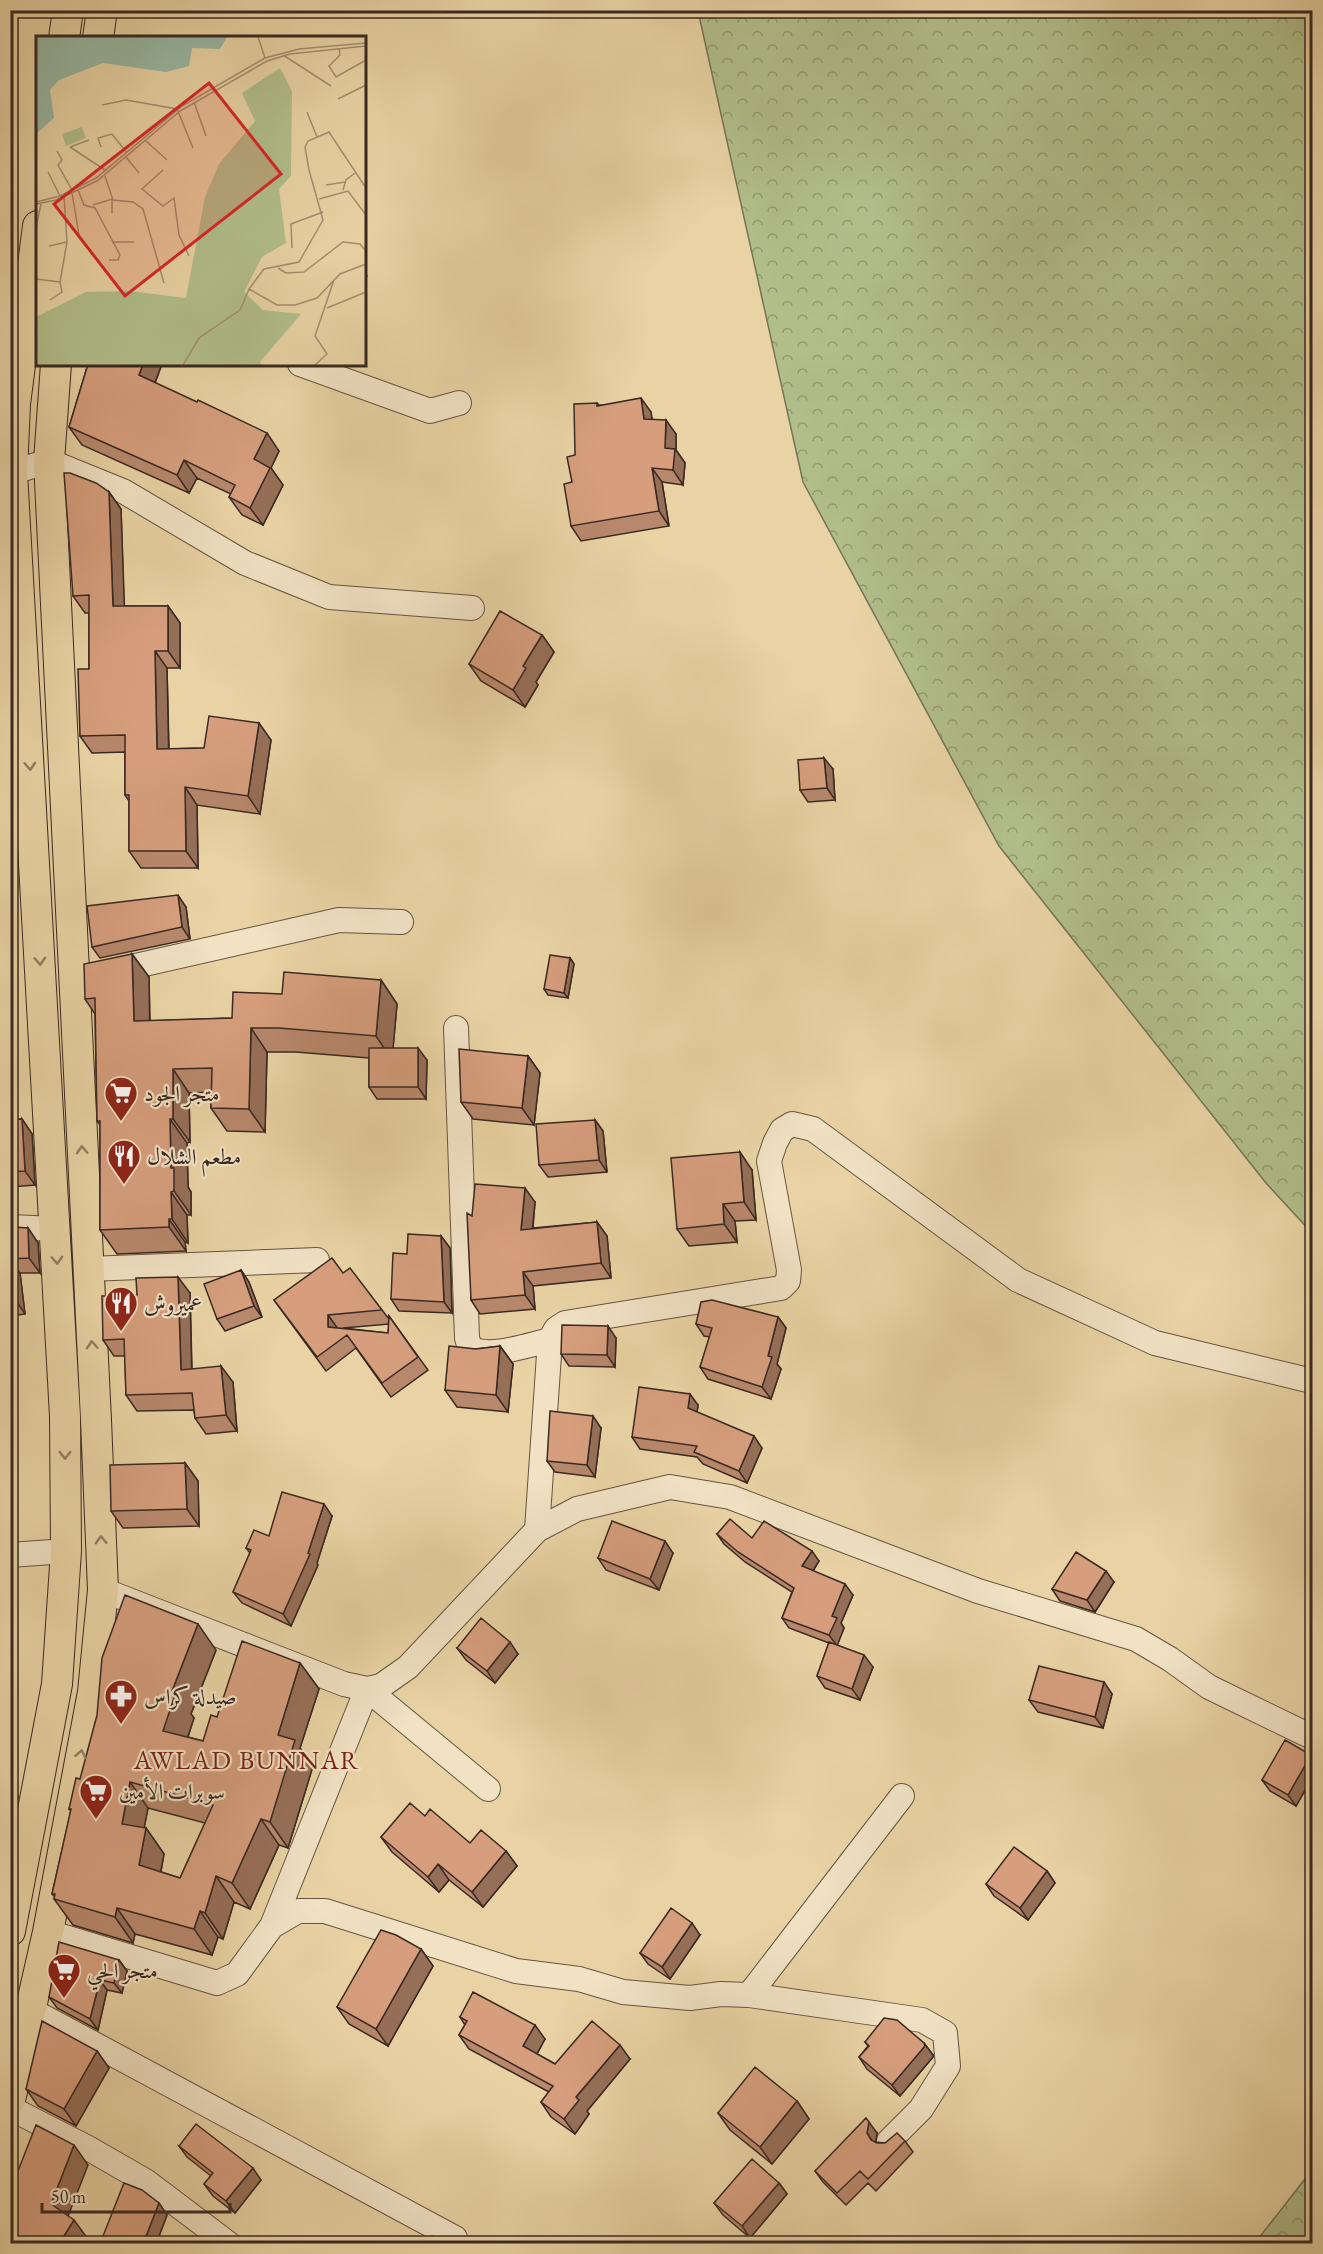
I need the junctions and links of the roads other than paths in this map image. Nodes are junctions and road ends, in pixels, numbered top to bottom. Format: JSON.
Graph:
{"nodes":[{"id":1,"x":68,"y":10,"type":"edge"},
{"id":2,"x":102,"y":10,"type":"edge"},
{"id":3,"x":64,"y":36,"type":"edge"},
{"id":4,"x":98,"y":36,"type":"edge"},
{"id":5,"x":36,"y":241,"type":"edge"},
{"id":6,"x":56,"y":366,"type":"edge"},
{"id":7,"x":306,"y":366,"type":"edge"},
{"id":8,"x":459,"y":403,"type":"dead end"},
{"id":9,"x":49,"y":461,"type":"junction"},
{"id":10,"x":11,"y":472,"type":"edge"},
{"id":11,"x":472,"y":608,"type":"dead end"},
{"id":12,"x":401,"y":922,"type":"dead end"},
{"id":13,"x":74,"y":976,"type":"junction"},
{"id":14,"x":456,"y":1028,"type":"dead end"},
{"id":15,"x":10,"y":1227,"type":"edge"},
{"id":16,"x":55,"y":1229,"type":"junction"},
{"id":17,"x":317,"y":1260,"type":"dead end"},
{"id":18,"x":88,"y":1269,"type":"junction"},
{"id":19,"x":550,"y":1340,"type":"junction"},
{"id":20,"x":1312,"y":1381,"type":"edge"},
{"id":21,"x":537,"y":1530,"type":"junction"},
{"id":22,"x":66,"y":1551,"type":"junction"},
{"id":23,"x":10,"y":1555,"type":"edge"},
{"id":24,"x":103,"y":1590,"type":"junction"},
{"id":25,"x":367,"y":1689,"type":"junction"},
{"id":26,"x":1312,"y":1737,"type":"edge"},
{"id":27,"x":488,"y":1789,"type":"dead end"},
{"id":28,"x":902,"y":1796,"type":"dead end"},
{"id":29,"x":272,"y":1926,"type":"junction"},
{"id":30,"x":10,"y":1931,"type":"edge"},
{"id":31,"x":48,"y":1932,"type":"junction"},
{"id":32,"x":749,"y":1995,"type":"junction"},
{"id":33,"x":29,"y":2009,"type":"junction"},
{"id":34,"x":10,"y":2100,"type":"edge"},
{"id":35,"x":10,"y":2108,"type":"edge"},
{"id":36,"x":889,"y":2141,"type":"edge"},
{"id":37,"x":455,"y":2238,"type":"dead end"},
{"id":38,"x":229,"y":2244,"type":"edge"}],
"edges":[{"from":1,"to":3,"type":"main road"},
{"from":2,"to":4,"type":"main road"},
{"from":5,"to":10,"type":"main road"},
{"from":6,"to":9,"type":"main road"},
{"from":7,"to":8,"type":"street"},
{"from":9,"to":10,"type":"street"},
{"from":9,"to":11,"type":"street"},
{"from":9,"to":13,"type":"main road"},
{"from":10,"to":16,"type":"main road","one_way":true},
{"from":12,"to":13,"type":"street"},
{"from":18,"to":13,"type":"main road","one_way":true},
{"from":14,"to":19,"type":"street"},
{"from":15,"to":16,"type":"street"},
{"from":16,"to":22,"type":"main road","one_way":true},
{"from":17,"to":18,"type":"street"},
{"from":24,"to":18,"type":"main road","one_way":true},
{"from":19,"to":20,"type":"street"},
{"from":19,"to":21,"type":"street"},
{"from":21,"to":25,"type":"street"},
{"from":21,"to":26,"type":"street"},
{"from":22,"to":23,"type":"street"},
{"from":22,"to":30,"type":"main road"},
{"from":24,"to":25,"type":"street"},
{"from":31,"to":24,"type":"main road","one_way":true},
{"from":25,"to":27,"type":"street"},
{"from":25,"to":29,"type":"street"},
{"from":28,"to":32,"type":"street"},
{"from":29,"to":31,"type":"street"},
{"from":29,"to":32,"type":"street"},
{"from":31,"to":33,"type":"main road"},
{"from":32,"to":36,"type":"street"},
{"from":33,"to":34,"type":"main road"},
{"from":33,"to":37,"type":"street"},
{"from":35,"to":38,"type":"street"}]}
